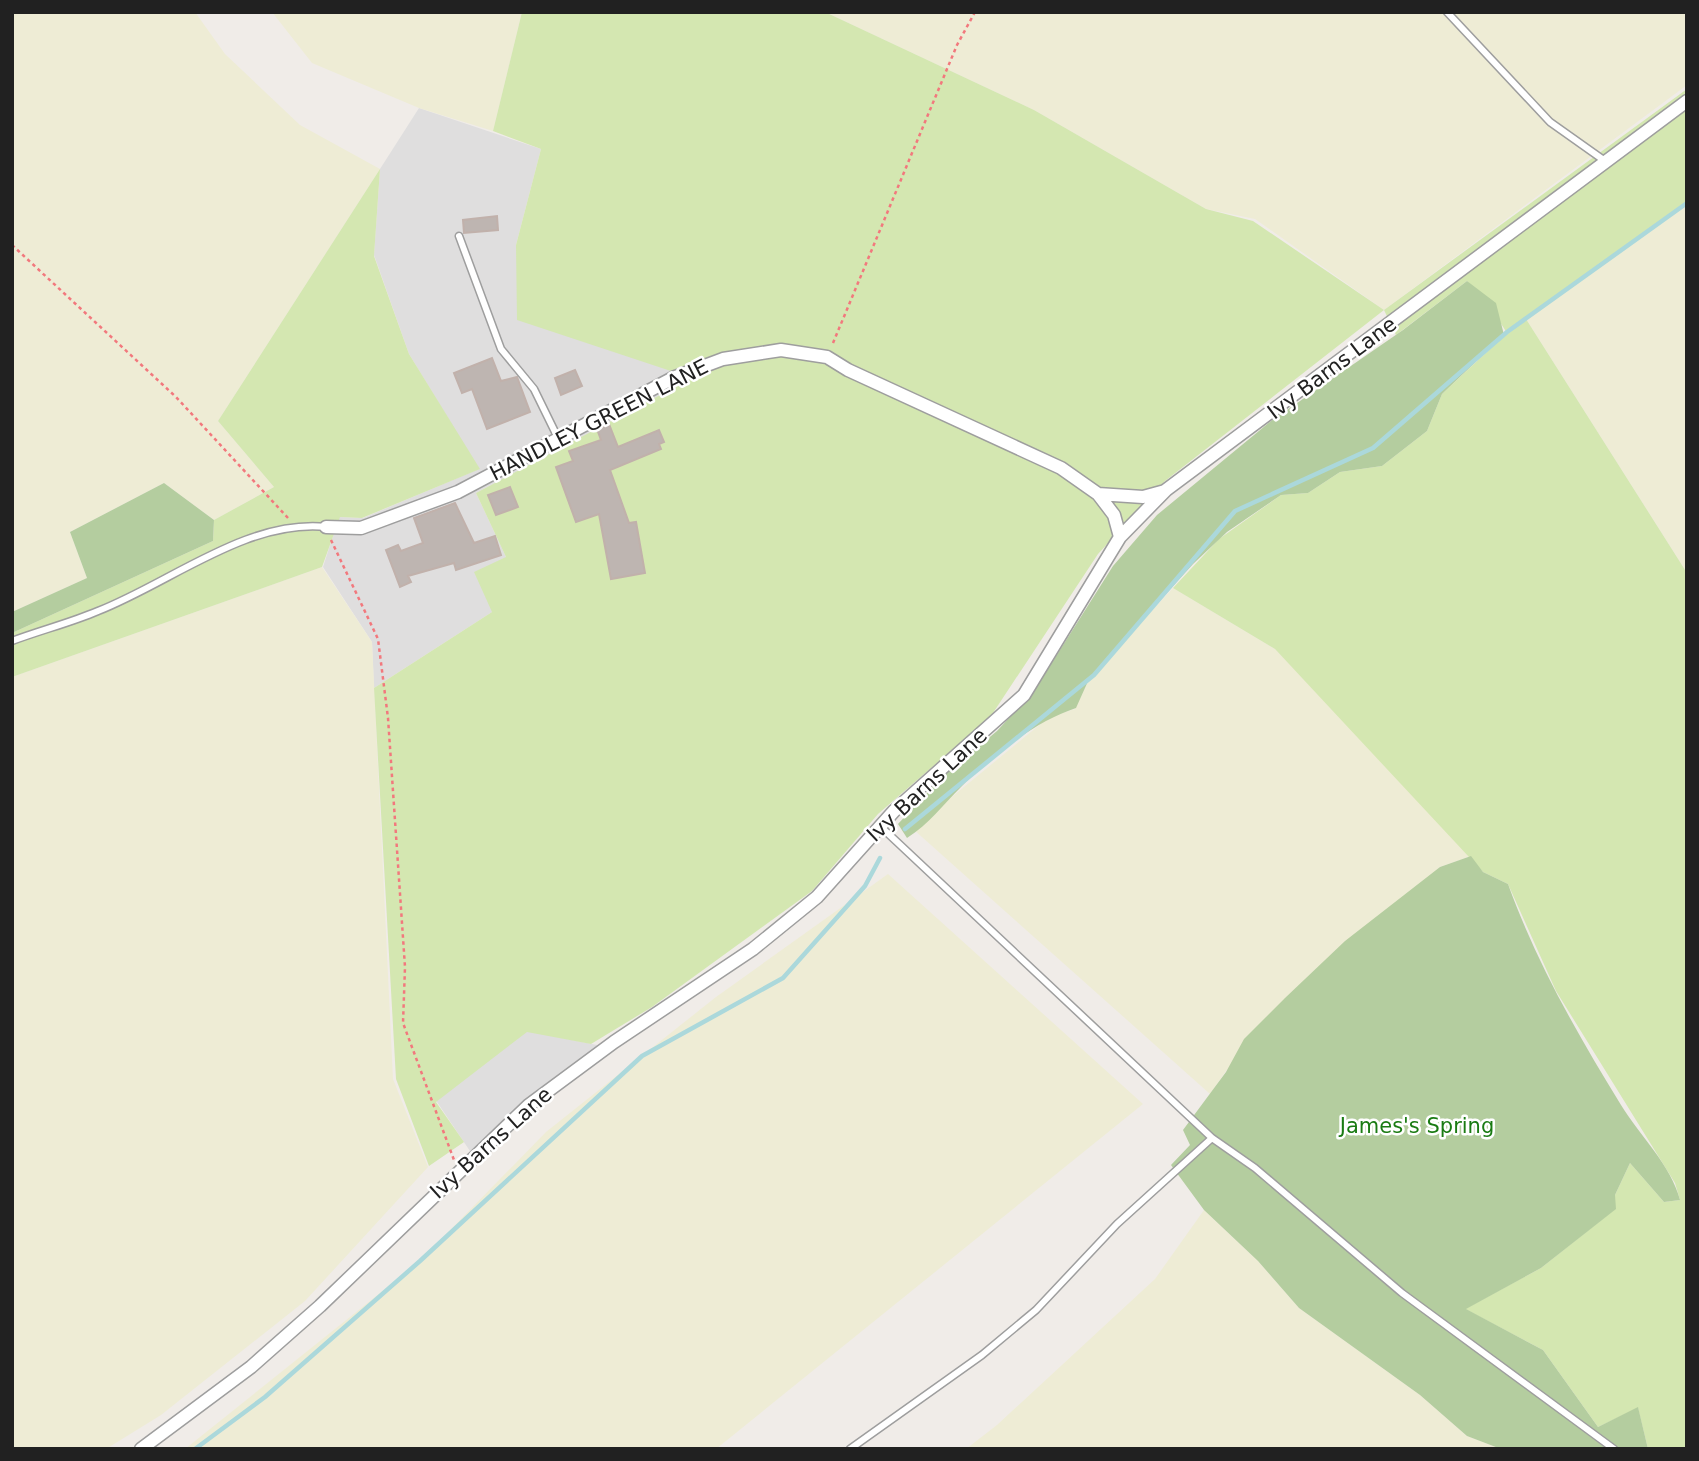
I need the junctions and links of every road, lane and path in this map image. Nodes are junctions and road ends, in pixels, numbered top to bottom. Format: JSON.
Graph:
{"nodes":[{"id":1,"x":975,"y":12,"type":"edge"},
{"id":2,"x":1447,"y":12,"type":"edge"},
{"id":3,"x":1687,"y":101,"type":"edge"},
{"id":4,"x":1606,"y":162,"type":"junction"},
{"id":5,"x":458,"y":236,"type":"dead end"},
{"id":6,"x":12,"y":245,"type":"edge"},
{"id":7,"x":827,"y":357,"type":"junction"},
{"id":8,"x":558,"y":438,"type":"junction"},
{"id":9,"x":1166,"y":490,"type":"junction"},
{"id":10,"x":1098,"y":494,"type":"junction"},
{"id":11,"x":289,"y":527,"type":"junction"},
{"id":12,"x":326,"y":527,"type":"junction"},
{"id":13,"x":1120,"y":537,"type":"junction"},
{"id":14,"x":12,"y":641,"type":"edge"},
{"id":15,"x":880,"y":826,"type":"junction"},
{"id":16,"x":1212,"y":1138,"type":"junction"},
{"id":17,"x":459,"y":1172,"type":"junction"},
{"id":18,"x":141,"y":1449,"type":"edge"},
{"id":19,"x":850,"y":1449,"type":"edge"},
{"id":20,"x":1615,"y":1449,"type":"edge"}],
"edges":[{"from":1,"to":7,"type":"path"},
{"from":2,"to":4,"type":"lane"},
{"from":3,"to":4,"type":"street","name":"Ivy Barns Lane"},
{"from":4,"to":9,"type":"street","name":"Ivy Barns Lane"},
{"from":5,"to":8,"type":"lane"},
{"from":6,"to":11,"type":"path"},
{"from":7,"to":8,"type":"street","name":"HANDLEY GREEN LANE"},
{"from":7,"to":10,"type":"street","name":"HANDLEY GREEN LANE"},
{"from":8,"to":12,"type":"street","name":"HANDLEY GREEN LANE"},
{"from":9,"to":10,"type":"street"},
{"from":9,"to":13,"type":"street","name":"Ivy Barns Lane"},
{"from":10,"to":13,"type":"street","name":"HANDLEY GREEN LANE"},
{"from":11,"to":12,"type":"lane"},
{"from":11,"to":14,"type":"lane"},
{"from":12,"to":17,"type":"path"},
{"from":13,"to":15,"type":"street","name":"Ivy Barns Lane"},
{"from":15,"to":16,"type":"lane"},
{"from":15,"to":17,"type":"street","name":"Ivy Barns Lane"},
{"from":16,"to":19,"type":"lane"},
{"from":16,"to":20,"type":"lane"},
{"from":17,"to":18,"type":"street","name":"Ivy Barns Lane"}]}
